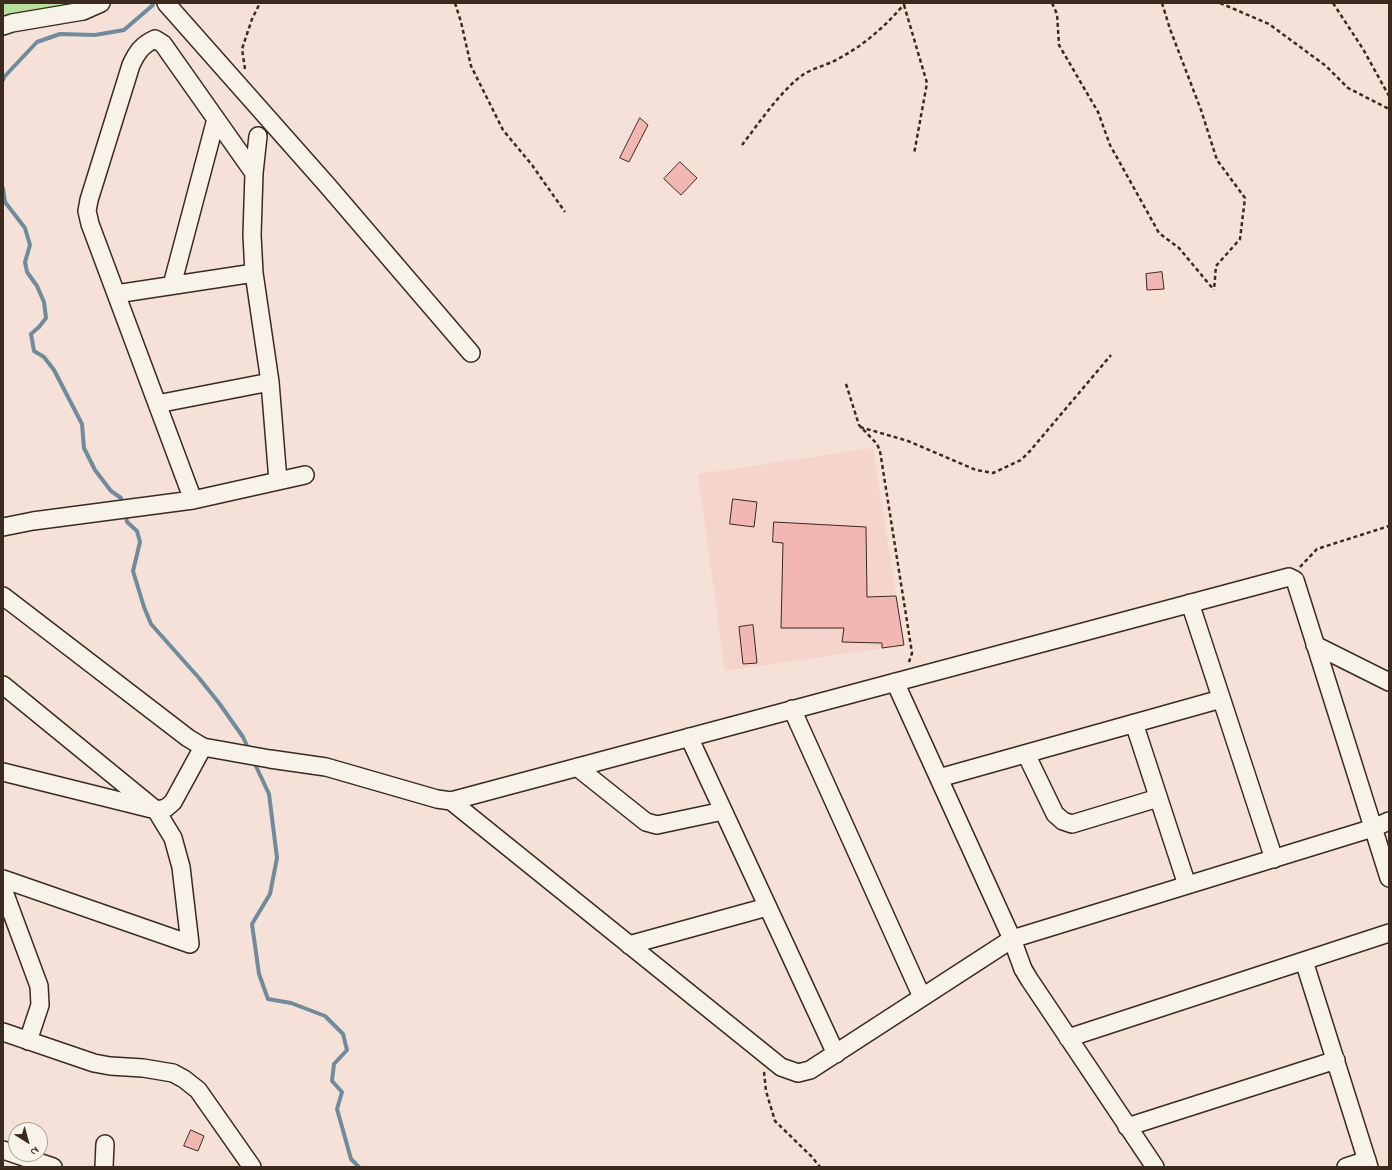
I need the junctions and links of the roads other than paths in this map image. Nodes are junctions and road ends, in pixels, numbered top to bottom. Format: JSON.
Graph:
{"nodes":[{"id":1,"x":101,"y":3,"type":"edge"},
{"id":2,"x":166,"y":3,"type":"edge"},
{"id":3,"x":3,"y":26,"type":"edge"},
{"id":4,"x":216,"y":119,"type":"junction"},
{"id":5,"x":258,"y":136,"type":"dead end"},
{"id":6,"x":254,"y":172,"type":"junction"},
{"id":7,"x":254,"y":273,"type":"junction"},
{"id":8,"x":172,"y":285,"type":"junction"},
{"id":9,"x":116,"y":294,"type":"junction"},
{"id":10,"x":471,"y":353,"type":"dead end"},
{"id":11,"x":270,"y":382,"type":"junction"},
{"id":12,"x":156,"y":404,"type":"junction"},
{"id":13,"x":305,"y":475,"type":"dead end"},
{"id":14,"x":278,"y":482,"type":"junction"},
{"id":15,"x":193,"y":500,"type":"junction"},
{"id":16,"x":3,"y":527,"type":"edge"},
{"id":17,"x":3,"y":596,"type":"edge"},
{"id":18,"x":1190,"y":603,"type":"junction"},
{"id":19,"x":1315,"y":646,"type":"junction"},
{"id":20,"x":900,"y":681,"type":"junction"},
{"id":21,"x":1389,"y":682,"type":"edge"},
{"id":22,"x":6,"y":692,"type":"edge"},
{"id":23,"x":1221,"y":699,"type":"junction"},
{"id":24,"x":792,"y":710,"type":"junction"},
{"id":25,"x":1134,"y":723,"type":"junction"},
{"id":26,"x":689,"y":737,"type":"junction"},
{"id":27,"x":203,"y":747,"type":"junction"},
{"id":28,"x":1026,"y":754,"type":"junction"},
{"id":29,"x":577,"y":767,"type":"junction"},
{"id":30,"x":3,"y":772,"type":"edge"},
{"id":31,"x":939,"y":778,"type":"junction"},
{"id":32,"x":1158,"y":798,"type":"junction"},
{"id":33,"x":451,"y":801,"type":"junction"},
{"id":34,"x":156,"y":810,"type":"junction"},
{"id":35,"x":723,"y":811,"type":"junction"},
{"id":36,"x":1389,"y":821,"type":"edge"},
{"id":37,"x":1373,"y":828,"type":"junction"},
{"id":38,"x":1274,"y":859,"type":"junction"},
{"id":39,"x":1389,"y":878,"type":"edge"},
{"id":40,"x":3,"y":879,"type":"edge"},
{"id":41,"x":1187,"y":885,"type":"junction"},
{"id":42,"x":3,"y":889,"type":"edge"},
{"id":43,"x":767,"y":907,"type":"junction"},
{"id":44,"x":1389,"y":933,"type":"edge"},
{"id":45,"x":1012,"y":939,"type":"junction"},
{"id":46,"x":630,"y":945,"type":"junction"},
{"id":47,"x":1304,"y":961,"type":"junction"},
{"id":48,"x":922,"y":997,"type":"junction"},
{"id":49,"x":3,"y":1032,"type":"edge"},
{"id":50,"x":1068,"y":1038,"type":"junction"},
{"id":51,"x":28,"y":1041,"type":"junction"},
{"id":52,"x":836,"y":1054,"type":"junction"},
{"id":53,"x":1336,"y":1060,"type":"junction"},
{"id":54,"x":1127,"y":1127,"type":"junction"},
{"id":55,"x":104,"y":1144,"type":"dead end"},
{"id":56,"x":3,"y":1150,"type":"edge"},
{"id":57,"x":1368,"y":1164,"type":"edge"},
{"id":58,"x":103,"y":1166,"type":"edge"},
{"id":59,"x":52,"y":1167,"type":"edge"},
{"id":60,"x":252,"y":1167,"type":"edge"},
{"id":61,"x":1155,"y":1167,"type":"edge"},
{"id":62,"x":1346,"y":1167,"type":"edge"}],
"edges":[{"from":1,"to":3,"type":"street"},
{"from":2,"to":10,"type":"street"},
{"from":4,"to":6,"type":"street"},
{"from":4,"to":8,"type":"street"},
{"from":4,"to":9,"type":"street"},
{"from":5,"to":6,"type":"street"},
{"from":6,"to":7,"type":"street"},
{"from":7,"to":8,"type":"street"},
{"from":7,"to":11,"type":"street"},
{"from":8,"to":9,"type":"street"},
{"from":9,"to":12,"type":"street"},
{"from":11,"to":12,"type":"street"},
{"from":11,"to":14,"type":"street"},
{"from":12,"to":15,"type":"street"},
{"from":13,"to":14,"type":"street"},
{"from":14,"to":15,"type":"street"},
{"from":15,"to":16,"type":"street"},
{"from":17,"to":27,"type":"street"},
{"from":18,"to":19,"type":"street"},
{"from":18,"to":20,"type":"street"},
{"from":18,"to":23,"type":"street"},
{"from":19,"to":21,"type":"street"},
{"from":19,"to":37,"type":"street"},
{"from":20,"to":24,"type":"street"},
{"from":20,"to":31,"type":"street"},
{"from":22,"to":34,"type":"street"},
{"from":23,"to":25,"type":"street"},
{"from":23,"to":38,"type":"street"},
{"from":24,"to":26,"type":"street"},
{"from":24,"to":48,"type":"street"},
{"from":25,"to":28,"type":"street"},
{"from":25,"to":32,"type":"street"},
{"from":26,"to":29,"type":"street"},
{"from":26,"to":35,"type":"street"},
{"from":27,"to":33,"type":"street"},
{"from":27,"to":34,"type":"street"},
{"from":28,"to":31,"type":"street"},
{"from":28,"to":32,"type":"street"},
{"from":29,"to":33,"type":"street"},
{"from":29,"to":35,"type":"street"},
{"from":30,"to":34,"type":"street"},
{"from":31,"to":45,"type":"street"},
{"from":32,"to":41,"type":"street"},
{"from":33,"to":46,"type":"street"},
{"from":34,"to":40,"type":"street"},
{"from":35,"to":43,"type":"street"},
{"from":36,"to":37,"type":"street"},
{"from":37,"to":38,"type":"street"},
{"from":37,"to":39,"type":"street"},
{"from":38,"to":41,"type":"street"},
{"from":41,"to":45,"type":"street"},
{"from":42,"to":51,"type":"street"},
{"from":43,"to":46,"type":"street"},
{"from":43,"to":52,"type":"street"},
{"from":44,"to":47,"type":"street"},
{"from":45,"to":48,"type":"street"},
{"from":45,"to":50,"type":"street"},
{"from":46,"to":52,"type":"street"},
{"from":47,"to":50,"type":"street"},
{"from":47,"to":53,"type":"street"},
{"from":48,"to":52,"type":"street"},
{"from":49,"to":51,"type":"street"},
{"from":50,"to":54,"type":"street"},
{"from":51,"to":60,"type":"street"},
{"from":53,"to":54,"type":"street"},
{"from":53,"to":57,"type":"street"},
{"from":54,"to":61,"type":"street"},
{"from":55,"to":58,"type":"street"},
{"from":56,"to":59,"type":"street"},
{"from":57,"to":62,"type":"street"}]}
